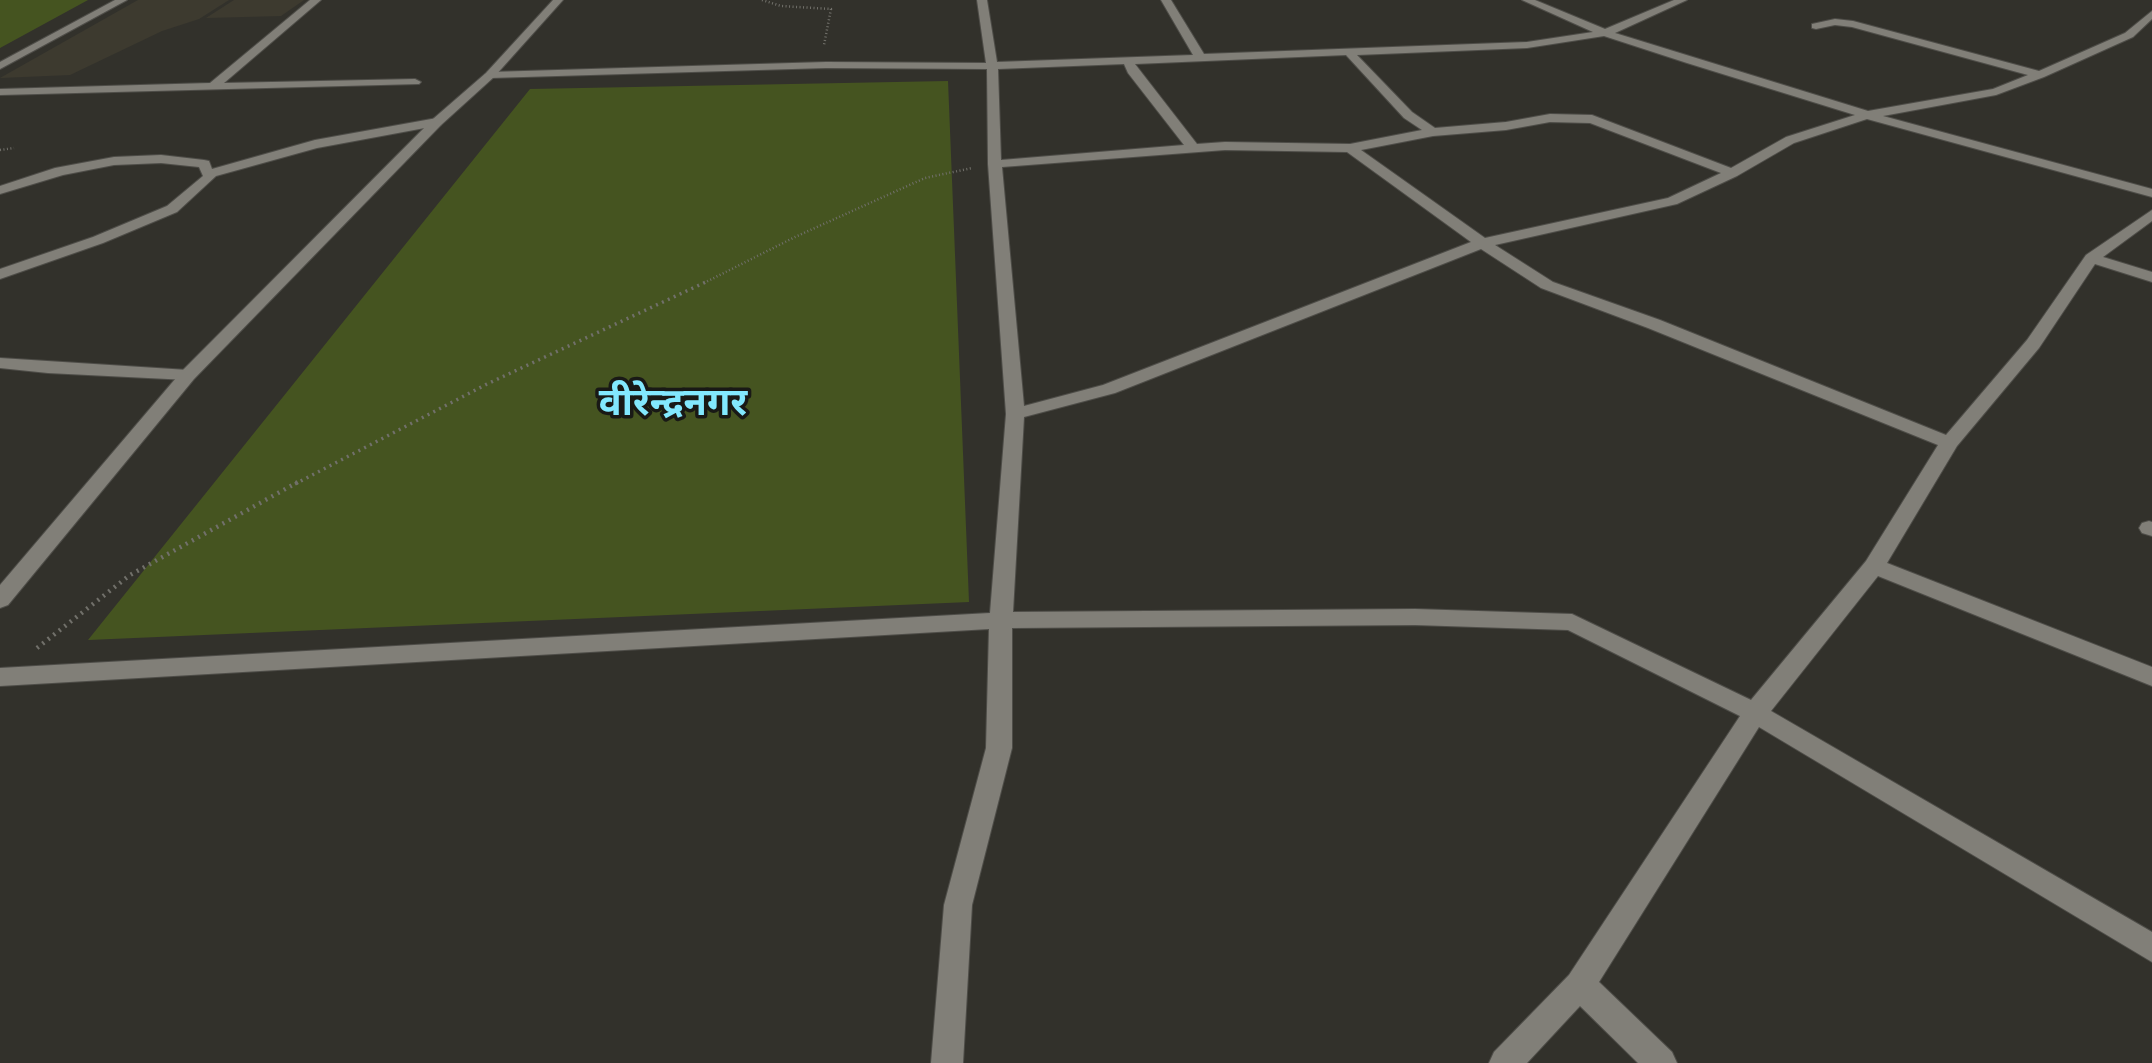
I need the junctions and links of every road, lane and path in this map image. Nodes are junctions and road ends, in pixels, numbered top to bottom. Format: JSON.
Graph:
{"nodes":[{"id":1,"x":121,"y":0,"type":"edge"},
{"id":2,"x":316,"y":0,"type":"edge"},
{"id":3,"x":558,"y":0,"type":"edge"},
{"id":4,"x":762,"y":0,"type":"edge"},
{"id":5,"x":982,"y":0,"type":"edge"},
{"id":6,"x":1166,"y":0,"type":"edge"},
{"id":7,"x":1527,"y":0,"type":"edge"},
{"id":8,"x":1682,"y":0,"type":"edge"},
{"id":9,"x":2152,"y":14,"type":"edge"},
{"id":10,"x":1816,"y":26,"type":"dead end"},
{"id":11,"x":1605,"y":33,"type":"junction"},
{"id":12,"x":1350,"y":54,"type":"junction"},
{"id":13,"x":1200,"y":57,"type":"junction"},
{"id":14,"x":1128,"y":60,"type":"junction"},
{"id":15,"x":826,"y":65,"type":"junction"},
{"id":16,"x":0,"y":66,"type":"edge"},
{"id":17,"x":992,"y":66,"type":"junction"},
{"id":18,"x":490,"y":75,"type":"junction"},
{"id":19,"x":2040,"y":75,"type":"junction"},
{"id":20,"x":415,"y":82,"type":"dead end"},
{"id":21,"x":213,"y":87,"type":"junction"},
{"id":22,"x":0,"y":92,"type":"edge"},
{"id":23,"x":1867,"y":115,"type":"junction"},
{"id":24,"x":437,"y":122,"type":"junction"},
{"id":25,"x":1433,"y":132,"type":"junction"},
{"id":26,"x":14,"y":148,"type":"dead end"},
{"id":27,"x":1193,"y":148,"type":"junction"},
{"id":28,"x":1350,"y":148,"type":"junction"},
{"id":29,"x":0,"y":150,"type":"edge"},
{"id":30,"x":995,"y":164,"type":"junction"},
{"id":31,"x":1732,"y":173,"type":"junction"},
{"id":32,"x":208,"y":174,"type":"junction"},
{"id":33,"x":0,"y":190,"type":"edge"},
{"id":34,"x":2152,"y":193,"type":"edge"},
{"id":35,"x":2152,"y":214,"type":"edge"},
{"id":36,"x":1482,"y":243,"type":"junction"},
{"id":37,"x":2091,"y":258,"type":"junction"},
{"id":38,"x":0,"y":274,"type":"edge"},
{"id":39,"x":2152,"y":277,"type":"edge"},
{"id":40,"x":0,"y":363,"type":"edge"},
{"id":41,"x":188,"y":375,"type":"junction"},
{"id":42,"x":1015,"y":414,"type":"junction"},
{"id":43,"x":1949,"y":443,"type":"junction"},
{"id":44,"x":1874,"y":566,"type":"junction"},
{"id":45,"x":0,"y":600,"type":"edge"},
{"id":46,"x":1001,"y":620,"type":"junction"},
{"id":47,"x":0,"y":677,"type":"edge"},
{"id":48,"x":2152,"y":677,"type":"edge"},
{"id":49,"x":1755,"y":713,"type":"junction"},
{"id":50,"x":2152,"y":948,"type":"edge"},
{"id":51,"x":1580,"y":985,"type":"junction"},
{"id":52,"x":947,"y":1063,"type":"edge"},
{"id":53,"x":1505,"y":1063,"type":"edge"},
{"id":54,"x":1661,"y":1063,"type":"edge"}],
"edges":[{"from":1,"to":16,"type":"street"},
{"from":2,"to":21,"type":"street"},
{"from":3,"to":18,"type":"street"},
{"from":4,"to":15,"type":"path"},
{"from":5,"to":17,"type":"street"},
{"from":6,"to":13,"type":"street"},
{"from":7,"to":11,"type":"street"},
{"from":8,"to":11,"type":"street"},
{"from":9,"to":19,"type":"street"},
{"from":10,"to":19,"type":"street"},
{"from":11,"to":12,"type":"street"},
{"from":11,"to":23,"type":"street"},
{"from":12,"to":13,"type":"street"},
{"from":12,"to":25,"type":"street"},
{"from":13,"to":14,"type":"street"},
{"from":14,"to":17,"type":"street"},
{"from":14,"to":27,"type":"street"},
{"from":15,"to":17,"type":"street"},
{"from":15,"to":18,"type":"street"},
{"from":17,"to":30,"type":"street"},
{"from":18,"to":24,"type":"street"},
{"from":19,"to":23,"type":"street"},
{"from":20,"to":21,"type":"street"},
{"from":21,"to":22,"type":"street"},
{"from":23,"to":31,"type":"street"},
{"from":23,"to":34,"type":"street"},
{"from":24,"to":32,"type":"street"},
{"from":24,"to":41,"type":"street"},
{"from":25,"to":28,"type":"street"},
{"from":25,"to":31,"type":"street"},
{"from":26,"to":29,"type":"path"},
{"from":27,"to":28,"type":"street"},
{"from":27,"to":30,"type":"street"},
{"from":28,"to":36,"type":"street"},
{"from":30,"to":42,"type":"street"},
{"from":30,"to":47,"type":"path"},
{"from":31,"to":36,"type":"street"},
{"from":32,"to":33,"type":"street"},
{"from":32,"to":38,"type":"street"},
{"from":35,"to":37,"type":"street"},
{"from":36,"to":42,"type":"street"},
{"from":36,"to":43,"type":"street"},
{"from":37,"to":39,"type":"street"},
{"from":37,"to":43,"type":"street"},
{"from":40,"to":41,"type":"street"},
{"from":41,"to":45,"type":"street"},
{"from":42,"to":46,"type":"street"},
{"from":43,"to":44,"type":"street"},
{"from":44,"to":48,"type":"street"},
{"from":44,"to":49,"type":"street"},
{"from":46,"to":47,"type":"street"},
{"from":46,"to":49,"type":"street"},
{"from":46,"to":52,"type":"street"},
{"from":49,"to":50,"type":"street"},
{"from":49,"to":51,"type":"street"},
{"from":51,"to":53,"type":"street"},
{"from":51,"to":54,"type":"street"}]}
